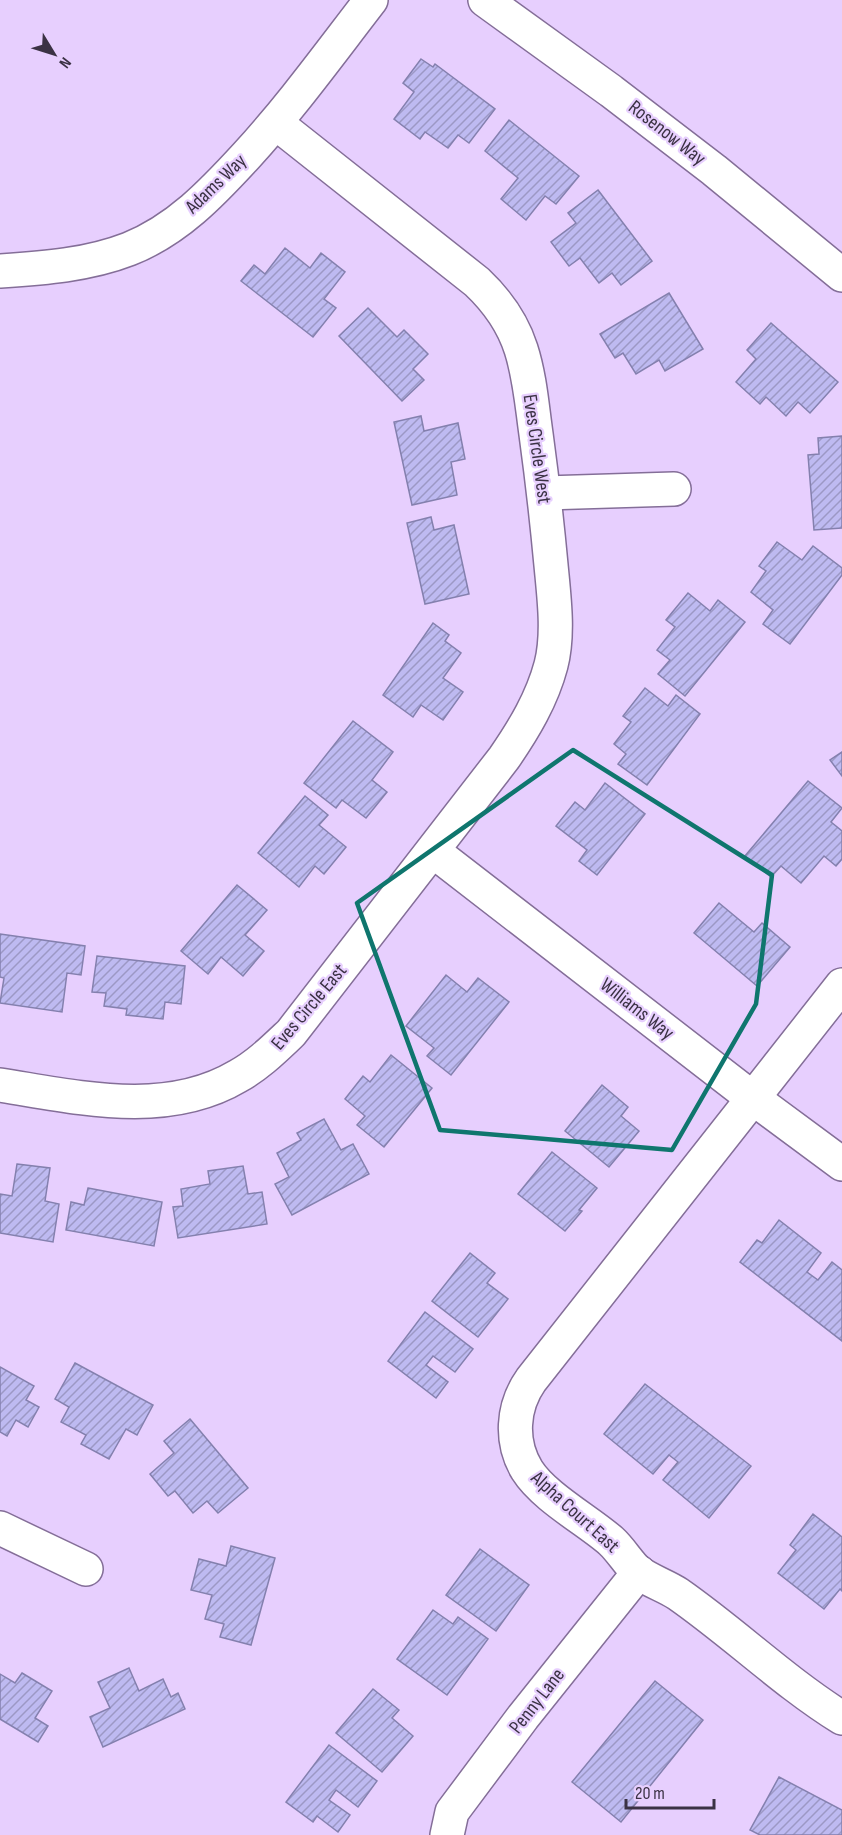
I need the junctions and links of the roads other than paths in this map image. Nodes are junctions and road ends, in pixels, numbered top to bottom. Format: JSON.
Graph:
{"nodes":[{"id":1,"x":371,"y":0,"type":"edge"},
{"id":2,"x":485,"y":0,"type":"edge"},
{"id":3,"x":276,"y":123,"type":"junction"},
{"id":4,"x":0,"y":271,"type":"edge"},
{"id":5,"x":842,"y":275,"type":"edge"},
{"id":6,"x":674,"y":489,"type":"dead end"},
{"id":7,"x":544,"y":493,"type":"junction"},
{"id":8,"x":433,"y":851,"type":"junction"},
{"id":9,"x":842,"y":985,"type":"edge"},
{"id":10,"x":0,"y":1085,"type":"edge"},
{"id":11,"x":754,"y":1098,"type":"junction"},
{"id":12,"x":842,"y":1164,"type":"edge"},
{"id":13,"x":0,"y":1528,"type":"edge"},
{"id":14,"x":86,"y":1569,"type":"dead end"},
{"id":15,"x":639,"y":1572,"type":"junction"},
{"id":16,"x":842,"y":1718,"type":"edge"},
{"id":17,"x":447,"y":1835,"type":"edge"}],
"edges":[{"from":1,"to":3,"type":"street","name":"Adams Way"},
{"from":2,"to":5,"type":"street","name":"Rosenow Way"},
{"from":3,"to":4,"type":"street","name":"Adams Way"},
{"from":3,"to":7,"type":"street","name":"Eves Circle West"},
{"from":6,"to":7,"type":"street"},
{"from":7,"to":8,"type":"street","name":"Eves Circle West"},
{"from":8,"to":10,"type":"street","name":"Eves Circle East"},
{"from":8,"to":11,"type":"street","name":"Williams Way"},
{"from":9,"to":11,"type":"street","name":"Alpha Court East"},
{"from":11,"to":12,"type":"street","name":"Williams Way"},
{"from":11,"to":15,"type":"street","name":"Alpha Court East"},
{"from":13,"to":14,"type":"street"},
{"from":15,"to":16,"type":"street","name":"Alpha Court East"},
{"from":15,"to":17,"type":"street","name":"Penny Lane"}]}
